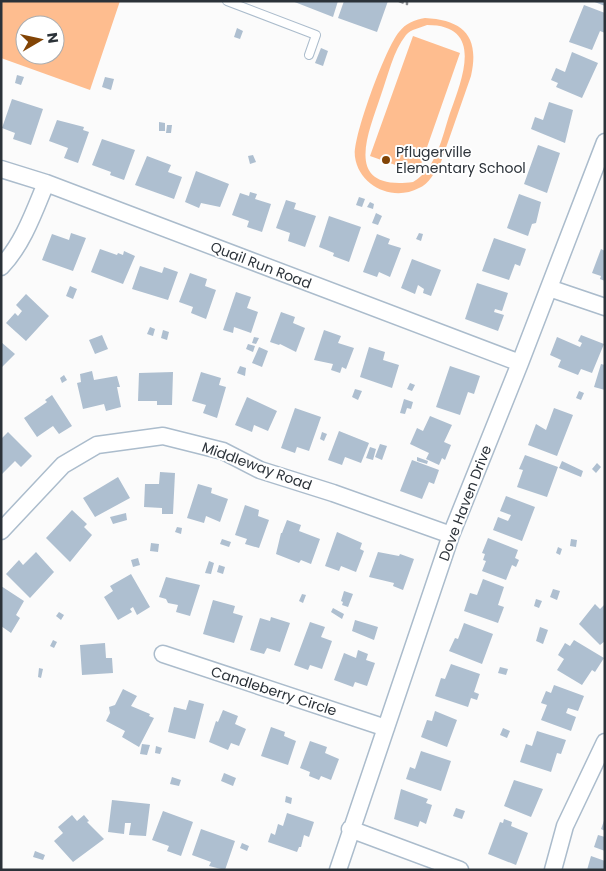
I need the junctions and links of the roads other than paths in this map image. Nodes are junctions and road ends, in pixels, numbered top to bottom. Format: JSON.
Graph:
{"nodes":[{"id":1,"x":226,"y":1,"type":"edge"},
{"id":2,"x":309,"y":55,"type":"dead end"},
{"id":3,"x":605,"y":142,"type":"edge"},
{"id":4,"x":1,"y":169,"type":"edge"},
{"id":5,"x":46,"y":184,"type":"junction"},
{"id":6,"x":1,"y":267,"type":"edge"},
{"id":7,"x":549,"y":288,"type":"junction"},
{"id":8,"x":605,"y":308,"type":"edge"},
{"id":9,"x":520,"y":363,"type":"junction"},
{"id":10,"x":1,"y":530,"type":"edge"},
{"id":11,"x":451,"y":535,"type":"junction"},
{"id":12,"x":163,"y":654,"type":"dead end"},
{"id":13,"x":386,"y":728,"type":"junction"},
{"id":14,"x":605,"y":742,"type":"edge"},
{"id":15,"x":350,"y":829,"type":"junction"},
{"id":16,"x":338,"y":870,"type":"edge"},
{"id":17,"x":460,"y":870,"type":"edge"},
{"id":18,"x":553,"y":870,"type":"edge"}],
"edges":[{"from":1,"to":2,"type":"lane"},
{"from":3,"to":7,"type":"street","name":"Dove Haven Drive"},
{"from":4,"to":5,"type":"street","name":"Quail Run Road"},
{"from":5,"to":6,"type":"street"},
{"from":5,"to":9,"type":"street","name":"Quail Run Road"},
{"from":7,"to":8,"type":"street"},
{"from":7,"to":9,"type":"street","name":"Dove Haven Drive"},
{"from":9,"to":11,"type":"street","name":"Dove Haven Drive"},
{"from":10,"to":11,"type":"street","name":"Middleway Road"},
{"from":11,"to":13,"type":"street","name":"Dove Haven Drive"},
{"from":12,"to":13,"type":"street","name":"Candleberry Circle"},
{"from":13,"to":15,"type":"street","name":"Dove Haven Drive"},
{"from":14,"to":18,"type":"street"},
{"from":15,"to":16,"type":"street","name":"Dove Haven Drive"},
{"from":15,"to":17,"type":"street"}]}
